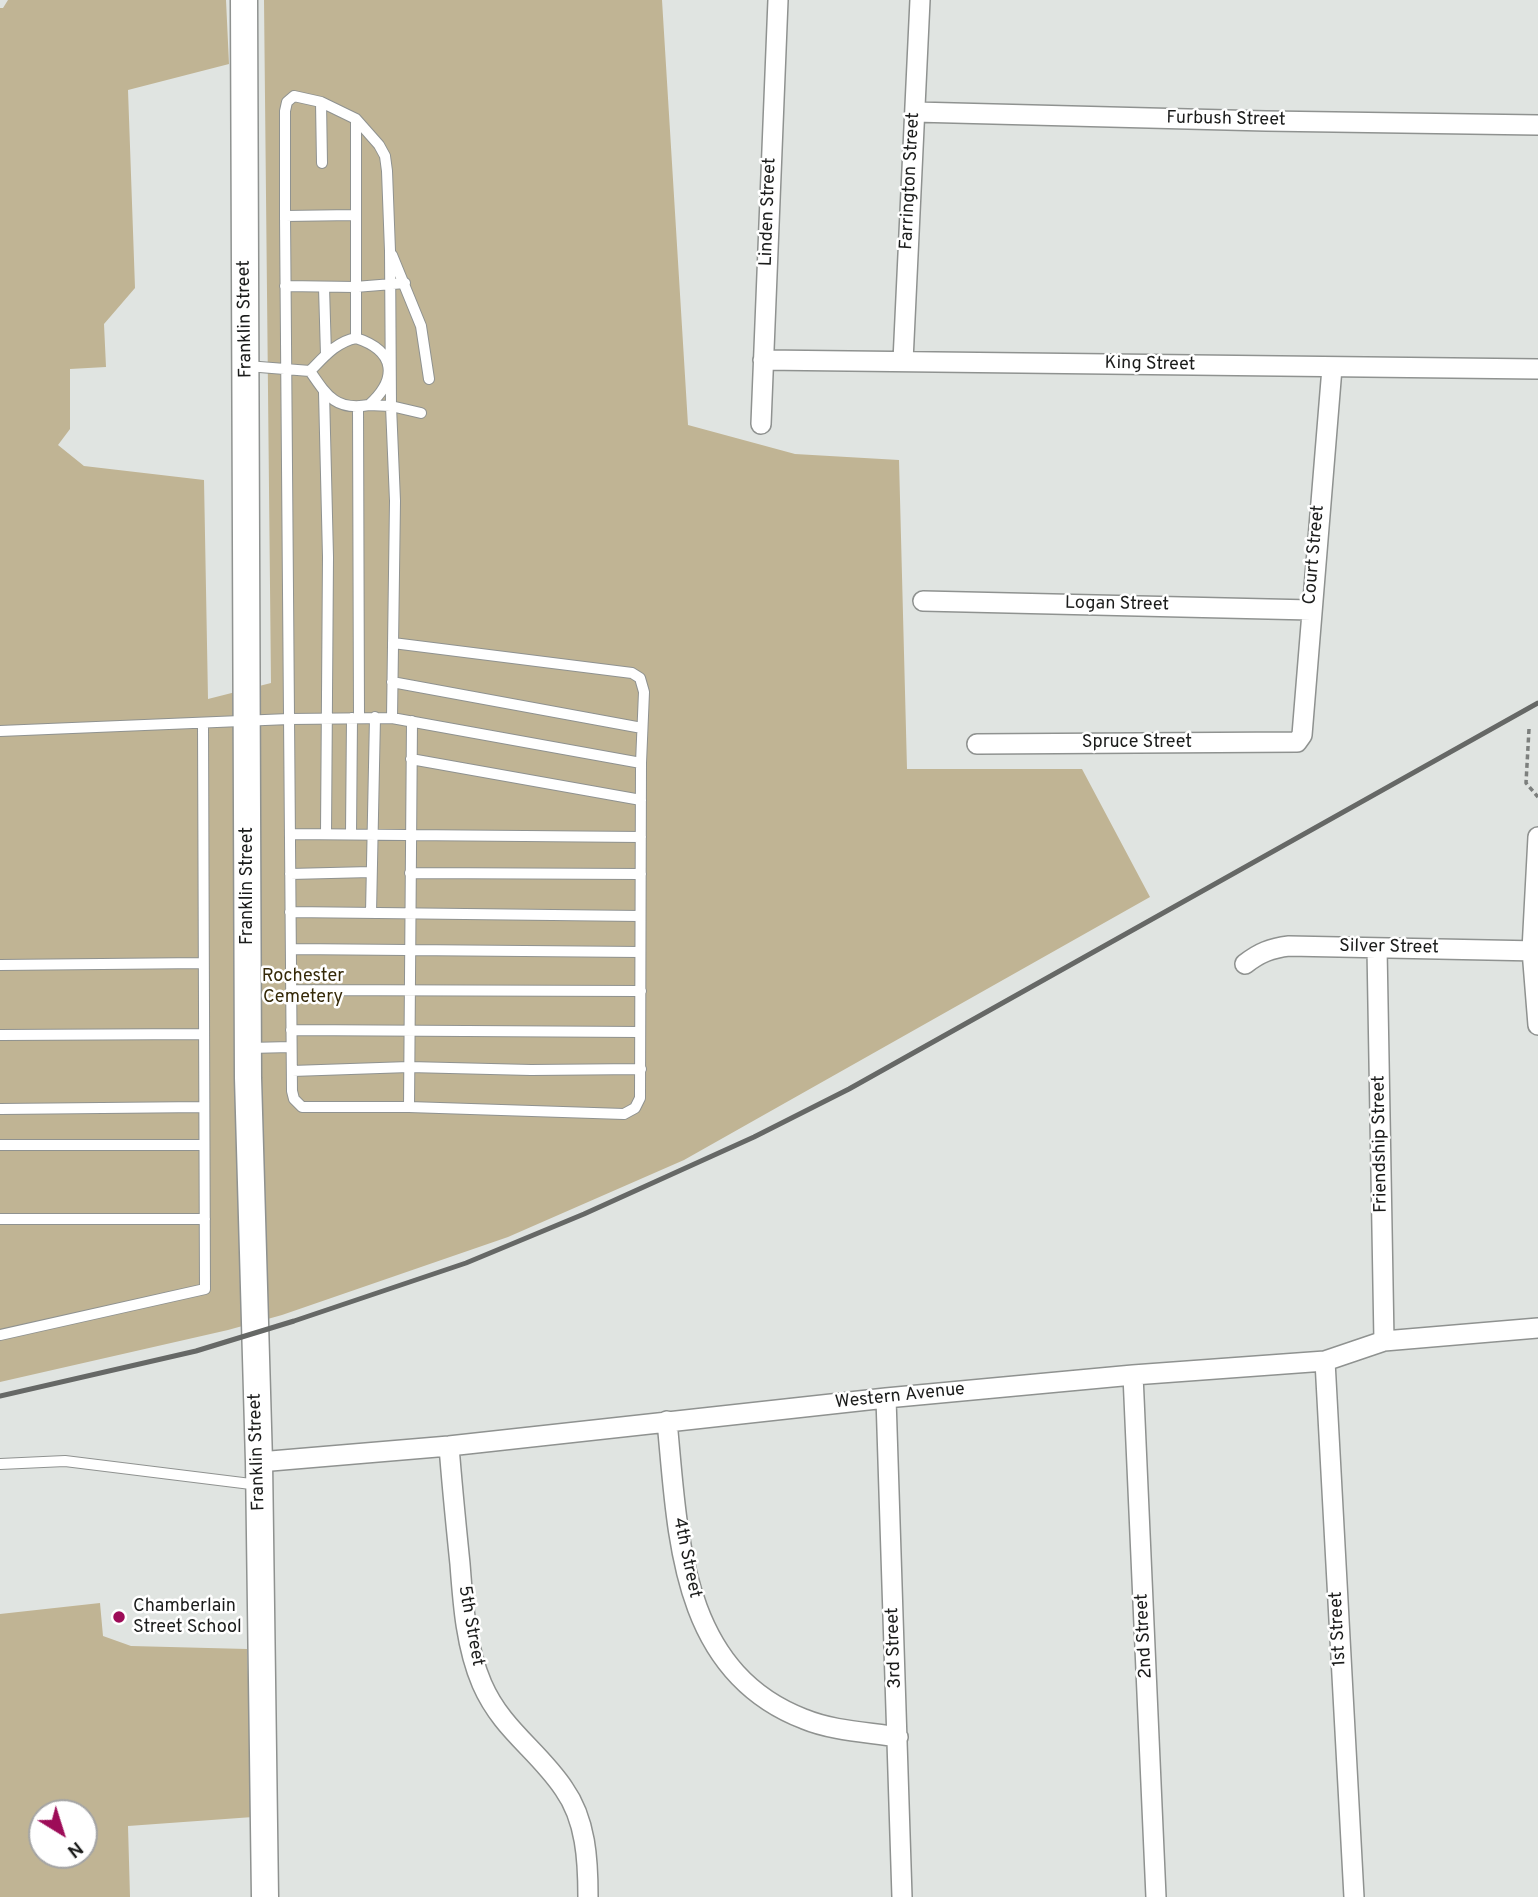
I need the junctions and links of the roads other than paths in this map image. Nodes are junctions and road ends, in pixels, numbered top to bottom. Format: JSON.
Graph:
{"nodes":[{"id":1,"x":244,"y":0,"type":"edge"},
{"id":2,"x":778,"y":0,"type":"edge"},
{"id":3,"x":920,"y":0,"type":"edge"},
{"id":4,"x":321,"y":102,"type":"junction"},
{"id":5,"x":915,"y":112,"type":"junction"},
{"id":6,"x":356,"y":119,"type":"junction"},
{"id":7,"x":1538,"y":125,"type":"edge"},
{"id":8,"x":322,"y":163,"type":"dead end"},
{"id":9,"x":354,"y":215,"type":"junction"},
{"id":10,"x":285,"y":216,"type":"junction"},
{"id":11,"x":390,"y":251,"type":"junction"},
{"id":12,"x":405,"y":283,"type":"junction"},
{"id":13,"x":389,"y":285,"type":"junction"},
{"id":14,"x":285,"y":286,"type":"junction"},
{"id":15,"x":324,"y":287,"type":"junction"},
{"id":16,"x":355,"y":287,"type":"junction"},
{"id":17,"x":356,"y":338,"type":"junction"},
{"id":18,"x":326,"y":355,"type":"junction"},
{"id":19,"x":763,"y":360,"type":"junction"},
{"id":20,"x":903,"y":361,"type":"junction"},
{"id":21,"x":247,"y":366,"type":"junction"},
{"id":22,"x":286,"y":368,"type":"junction"},
{"id":23,"x":1332,"y":368,"type":"junction"},
{"id":24,"x":1538,"y":369,"type":"edge"},
{"id":25,"x":310,"y":371,"type":"junction"},
{"id":26,"x":390,"y":374,"type":"junction"},
{"id":27,"x":429,"y":379,"type":"dead end"},
{"id":28,"x":324,"y":392,"type":"junction"},
{"id":29,"x":369,"y":405,"type":"junction"},
{"id":30,"x":391,"y":406,"type":"junction"},
{"id":31,"x":358,"y":407,"type":"junction"},
{"id":32,"x":421,"y":413,"type":"dead end"},
{"id":33,"x":761,"y":424,"type":"dead end"},
{"id":34,"x":923,"y":601,"type":"dead end"},
{"id":35,"x":1311,"y":610,"type":"junction"},
{"id":36,"x":393,"y":643,"type":"junction"},
{"id":37,"x":392,"y":682,"type":"junction"},
{"id":38,"x":375,"y":717,"type":"junction"},
{"id":39,"x":327,"y":718,"type":"junction"},
{"id":40,"x":356,"y":718,"type":"junction"},
{"id":41,"x":392,"y":718,"type":"junction"},
{"id":42,"x":289,"y":719,"type":"junction"},
{"id":43,"x":247,"y":721,"type":"junction"},
{"id":44,"x":412,"y":721,"type":"junction"},
{"id":45,"x":203,"y":724,"type":"junction"},
{"id":46,"x":642,"y":728,"type":"junction"},
{"id":47,"x":0,"y":731,"type":"edge"},
{"id":48,"x":1297,"y":742,"type":"joint"},
{"id":49,"x":977,"y":744,"type":"dead end"},
{"id":50,"x":411,"y":759,"type":"junction"},
{"id":51,"x":641,"y":763,"type":"junction"},
{"id":52,"x":641,"y":800,"type":"junction"},
{"id":53,"x":290,"y":834,"type":"junction"},
{"id":54,"x":326,"y":834,"type":"junction"},
{"id":55,"x":351,"y":834,"type":"junction"},
{"id":56,"x":371,"y":834,"type":"junction"},
{"id":57,"x":411,"y":835,"type":"junction"},
{"id":58,"x":641,"y":836,"type":"junction"},
{"id":59,"x":1538,"y":836,"type":"edge"},
{"id":60,"x":371,"y":872,"type":"junction"},
{"id":61,"x":410,"y":873,"type":"junction"},
{"id":62,"x":290,"y":874,"type":"junction"},
{"id":63,"x":641,"y":874,"type":"junction"},
{"id":64,"x":290,"y":912,"type":"junction"},
{"id":65,"x":371,"y":913,"type":"junction"},
{"id":66,"x":410,"y":913,"type":"junction"},
{"id":67,"x":640,"y":916,"type":"junction"},
{"id":68,"x":1377,"y":948,"type":"junction"},
{"id":69,"x":290,"y":949,"type":"junction"},
{"id":70,"x":410,"y":950,"type":"junction"},
{"id":71,"x":1535,"y":951,"type":"edge"},
{"id":72,"x":640,"y":952,"type":"junction"},
{"id":73,"x":203,"y":963,"type":"junction"},
{"id":74,"x":1245,"y":964,"type":"dead end"},
{"id":75,"x":0,"y":965,"type":"edge"},
{"id":76,"x":291,"y":990,"type":"junction"},
{"id":77,"x":410,"y":991,"type":"junction"},
{"id":78,"x":641,"y":991,"type":"junction"},
{"id":79,"x":1538,"y":1025,"type":"edge"},
{"id":80,"x":291,"y":1030,"type":"junction"},
{"id":81,"x":409,"y":1032,"type":"junction"},
{"id":82,"x":640,"y":1032,"type":"junction"},
{"id":83,"x":204,"y":1034,"type":"junction"},
{"id":84,"x":0,"y":1035,"type":"edge"},
{"id":85,"x":291,"y":1047,"type":"junction"},
{"id":86,"x":248,"y":1048,"type":"junction"},
{"id":87,"x":409,"y":1067,"type":"junction"},
{"id":88,"x":641,"y":1069,"type":"junction"},
{"id":89,"x":292,"y":1071,"type":"junction"},
{"id":90,"x":204,"y":1107,"type":"junction"},
{"id":91,"x":409,"y":1107,"type":"junction"},
{"id":92,"x":0,"y":1109,"type":"edge"},
{"id":93,"x":204,"y":1144,"type":"junction"},
{"id":94,"x":0,"y":1145,"type":"edge"},
{"id":95,"x":0,"y":1219,"type":"edge"},
{"id":96,"x":205,"y":1219,"type":"junction"},
{"id":97,"x":1538,"y":1328,"type":"edge"},
{"id":98,"x":0,"y":1333,"type":"edge"},
{"id":99,"x":1384,"y":1341,"type":"junction"},
{"id":100,"x":1325,"y":1361,"type":"junction"},
{"id":101,"x":1133,"y":1375,"type":"junction"},
{"id":102,"x":886,"y":1398,"type":"junction"},
{"id":103,"x":667,"y":1421,"type":"junction"},
{"id":104,"x":449,"y":1446,"type":"junction"},
{"id":105,"x":0,"y":1464,"type":"edge"},
{"id":106,"x":259,"y":1473,"type":"junction"},
{"id":107,"x":898,"y":1737,"type":"junction"},
{"id":108,"x":265,"y":1897,"type":"edge"},
{"id":109,"x":588,"y":1897,"type":"edge"},
{"id":110,"x":902,"y":1897,"type":"edge"},
{"id":111,"x":1156,"y":1897,"type":"edge"},
{"id":112,"x":1354,"y":1897,"type":"edge"}],
"edges":[{"from":1,"to":21,"type":"street","name":"Franklin Street"},
{"from":2,"to":19,"type":"street","name":"Linden Street"},
{"from":3,"to":5,"type":"street","name":"Farrington Street"},
{"from":4,"to":6,"type":"lane"},
{"from":4,"to":8,"type":"lane"},
{"from":4,"to":10,"type":"lane"},
{"from":5,"to":7,"type":"street","name":"Furbush Street"},
{"from":5,"to":20,"type":"street","name":"Farrington Street"},
{"from":6,"to":9,"type":"lane"},
{"from":6,"to":11,"type":"lane"},
{"from":9,"to":10,"type":"lane"},
{"from":9,"to":16,"type":"lane"},
{"from":10,"to":14,"type":"lane"},
{"from":11,"to":12,"type":"lane"},
{"from":11,"to":13,"type":"lane"},
{"from":12,"to":13,"type":"lane"},
{"from":12,"to":27,"type":"lane"},
{"from":13,"to":16,"type":"lane"},
{"from":13,"to":26,"type":"lane"},
{"from":14,"to":15,"type":"lane"},
{"from":14,"to":22,"type":"lane"},
{"from":15,"to":16,"type":"lane"},
{"from":15,"to":18,"type":"lane"},
{"from":16,"to":17,"type":"lane"},
{"from":17,"to":18,"type":"lane"},
{"from":17,"to":26,"type":"lane"},
{"from":18,"to":25,"type":"lane"},
{"from":19,"to":20,"type":"street","name":"King Street"},
{"from":19,"to":33,"type":"street","name":"Linden Street"},
{"from":20,"to":23,"type":"street","name":"King Street"},
{"from":21,"to":22,"type":"lane"},
{"from":21,"to":43,"type":"street","name":"Franklin Street"},
{"from":22,"to":25,"type":"lane"},
{"from":22,"to":42,"type":"lane"},
{"from":23,"to":24,"type":"street","name":"King Street"},
{"from":23,"to":35,"type":"street","name":"Court Street"},
{"from":25,"to":28,"type":"lane"},
{"from":26,"to":29,"type":"lane"},
{"from":26,"to":30,"type":"lane"},
{"from":28,"to":31,"type":"lane"},
{"from":28,"to":39,"type":"lane"},
{"from":29,"to":30,"type":"lane"},
{"from":29,"to":31,"type":"lane"},
{"from":30,"to":32,"type":"lane"},
{"from":30,"to":36,"type":"lane"},
{"from":31,"to":40,"type":"lane"},
{"from":34,"to":35,"type":"street","name":"Logan Street"},
{"from":35,"to":48,"type":"street","name":"Court Street"},
{"from":36,"to":37,"type":"lane"},
{"from":36,"to":46,"type":"lane"},
{"from":37,"to":41,"type":"lane"},
{"from":37,"to":46,"type":"lane"},
{"from":38,"to":40,"type":"lane"},
{"from":38,"to":41,"type":"lane"},
{"from":38,"to":56,"type":"lane"},
{"from":39,"to":40,"type":"lane"},
{"from":39,"to":42,"type":"lane"},
{"from":39,"to":54,"type":"lane"},
{"from":40,"to":55,"type":"lane"},
{"from":41,"to":44,"type":"lane"},
{"from":42,"to":43,"type":"lane"},
{"from":42,"to":53,"type":"lane"},
{"from":43,"to":45,"type":"lane"},
{"from":43,"to":86,"type":"street","name":"Franklin Street"},
{"from":44,"to":50,"type":"lane"},
{"from":44,"to":51,"type":"lane"},
{"from":45,"to":47,"type":"lane"},
{"from":45,"to":73,"type":"lane"},
{"from":46,"to":51,"type":"lane"},
{"from":48,"to":49,"type":"street","name":"Spruce Street"},
{"from":50,"to":52,"type":"lane"},
{"from":50,"to":57,"type":"lane"},
{"from":51,"to":52,"type":"lane"},
{"from":52,"to":58,"type":"lane"},
{"from":53,"to":54,"type":"lane"},
{"from":53,"to":62,"type":"lane"},
{"from":54,"to":55,"type":"lane"},
{"from":55,"to":56,"type":"lane"},
{"from":56,"to":57,"type":"lane"},
{"from":56,"to":60,"type":"lane"},
{"from":57,"to":58,"type":"lane"},
{"from":57,"to":61,"type":"lane"},
{"from":58,"to":63,"type":"lane"},
{"from":59,"to":71,"type":"street"},
{"from":60,"to":62,"type":"lane"},
{"from":60,"to":65,"type":"lane"},
{"from":61,"to":63,"type":"lane"},
{"from":61,"to":66,"type":"lane"},
{"from":62,"to":64,"type":"lane"},
{"from":63,"to":67,"type":"lane"},
{"from":64,"to":65,"type":"lane"},
{"from":64,"to":69,"type":"lane"},
{"from":65,"to":66,"type":"lane"},
{"from":66,"to":67,"type":"lane"},
{"from":66,"to":70,"type":"lane"},
{"from":67,"to":72,"type":"lane"},
{"from":68,"to":71,"type":"street","name":"Silver Street"},
{"from":68,"to":74,"type":"street","name":"Silver Street"},
{"from":68,"to":99,"type":"street","name":"Friendship Street"},
{"from":69,"to":70,"type":"lane"},
{"from":69,"to":76,"type":"lane"},
{"from":70,"to":72,"type":"lane"},
{"from":70,"to":77,"type":"lane"},
{"from":71,"to":79,"type":"street"},
{"from":72,"to":78,"type":"lane"},
{"from":73,"to":75,"type":"lane"},
{"from":73,"to":83,"type":"lane"},
{"from":76,"to":77,"type":"lane"},
{"from":76,"to":80,"type":"lane"},
{"from":77,"to":78,"type":"lane"},
{"from":77,"to":81,"type":"lane"},
{"from":78,"to":82,"type":"lane"},
{"from":80,"to":81,"type":"lane"},
{"from":80,"to":85,"type":"lane"},
{"from":81,"to":82,"type":"lane"},
{"from":81,"to":87,"type":"lane"},
{"from":82,"to":88,"type":"lane"},
{"from":83,"to":84,"type":"lane"},
{"from":83,"to":90,"type":"lane"},
{"from":85,"to":86,"type":"lane"},
{"from":85,"to":89,"type":"lane"},
{"from":86,"to":106,"type":"street","name":"Franklin Street"},
{"from":87,"to":88,"type":"lane"},
{"from":87,"to":89,"type":"lane"},
{"from":87,"to":91,"type":"lane"},
{"from":88,"to":91,"type":"lane"},
{"from":89,"to":91,"type":"lane"},
{"from":90,"to":92,"type":"lane"},
{"from":90,"to":93,"type":"lane"},
{"from":93,"to":94,"type":"lane"},
{"from":93,"to":96,"type":"lane"},
{"from":95,"to":96,"type":"lane"},
{"from":96,"to":98,"type":"lane"},
{"from":97,"to":99,"type":"street","name":"Western Avenue"},
{"from":99,"to":100,"type":"street","name":"Western Avenue"},
{"from":100,"to":101,"type":"street","name":"Western Avenue"},
{"from":100,"to":112,"type":"street","name":"1st Street"},
{"from":101,"to":102,"type":"street","name":"Western Avenue"},
{"from":101,"to":111,"type":"street","name":"2nd Street"},
{"from":102,"to":103,"type":"street","name":"Western Avenue"},
{"from":102,"to":107,"type":"street","name":"3rd Street"},
{"from":103,"to":104,"type":"street","name":"Western Avenue"},
{"from":103,"to":107,"type":"street","name":"4th Street"},
{"from":104,"to":106,"type":"street","name":"Western Avenue"},
{"from":104,"to":109,"type":"street","name":"5th Street"},
{"from":105,"to":106,"type":"lane"},
{"from":106,"to":108,"type":"street","name":"Franklin Street"},
{"from":107,"to":110,"type":"street","name":"3rd Street"}]}
